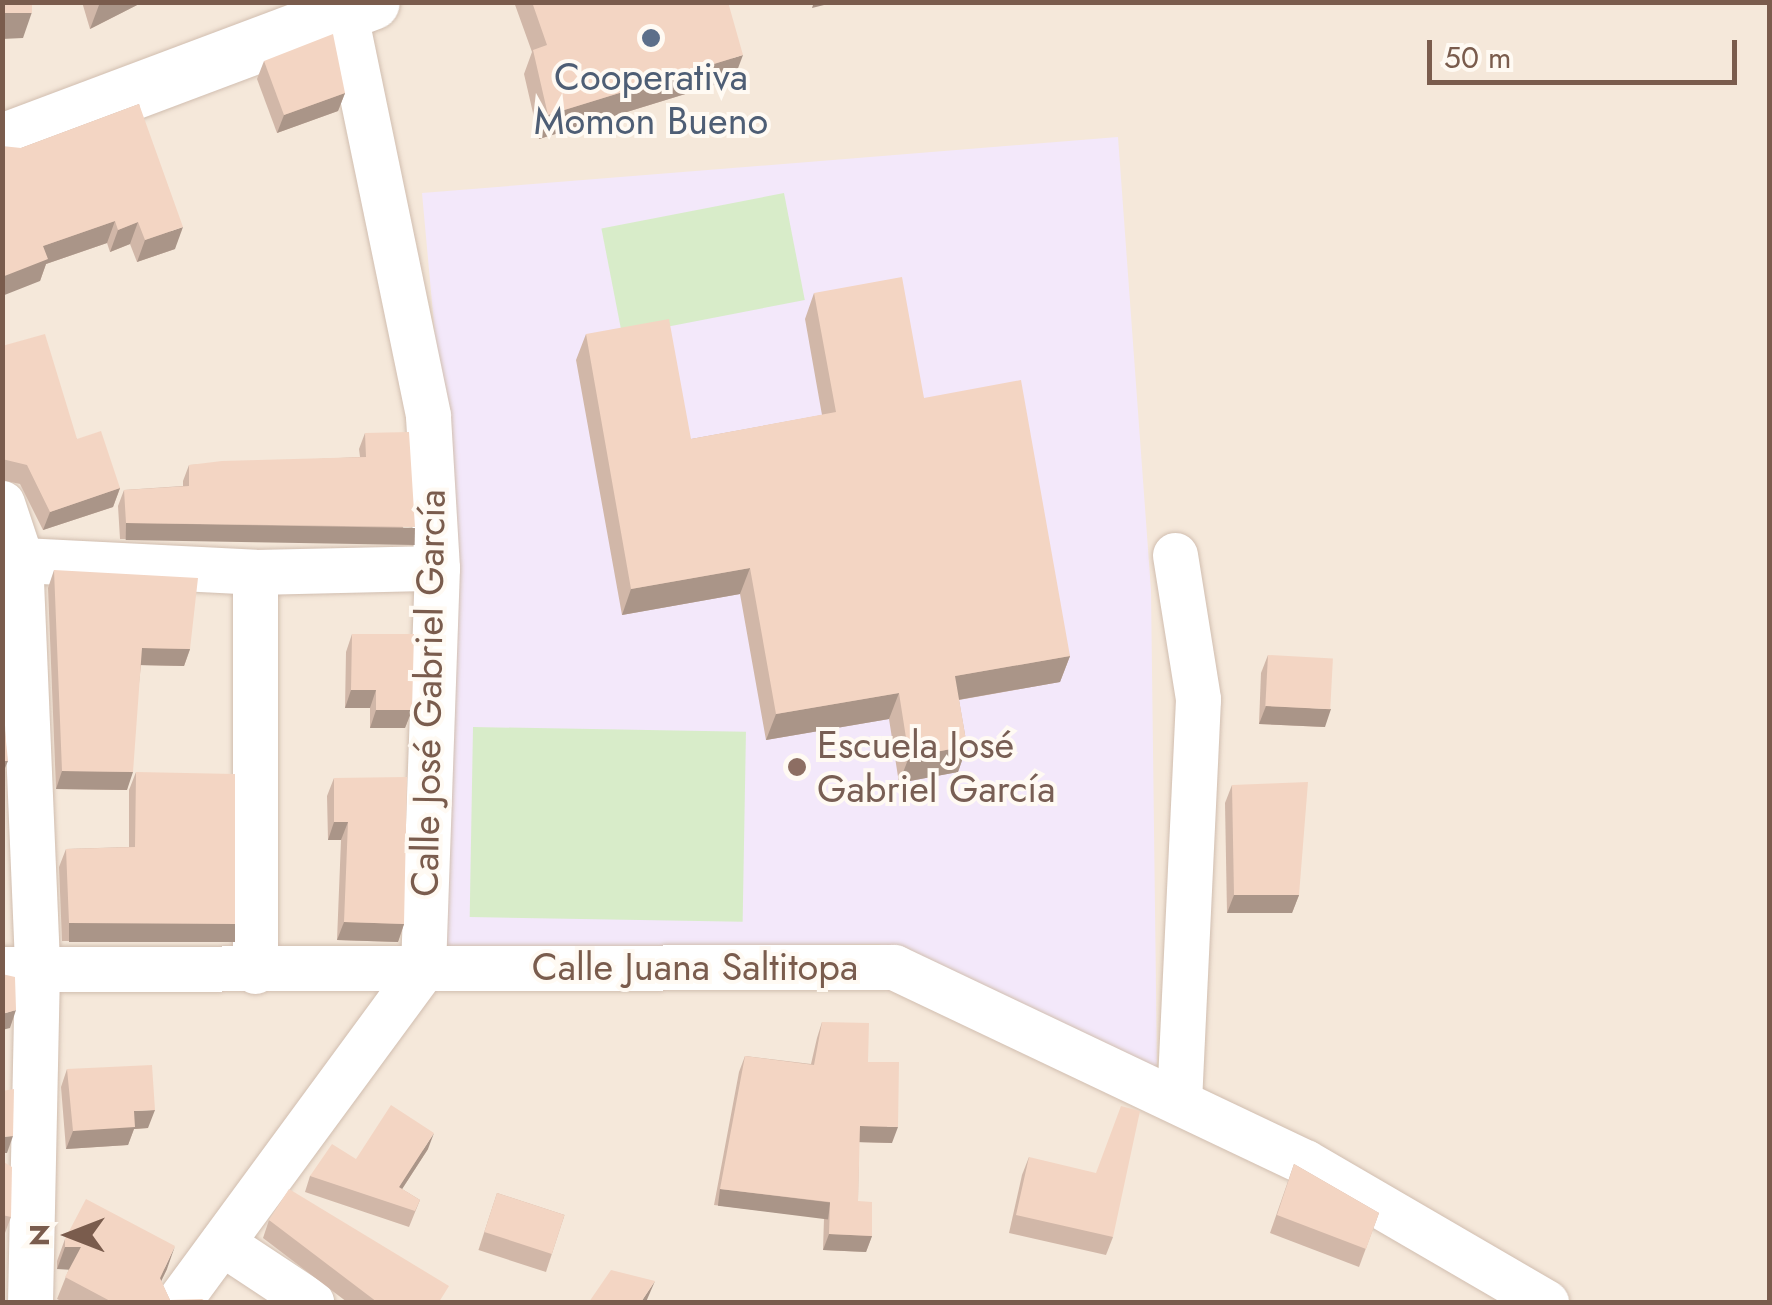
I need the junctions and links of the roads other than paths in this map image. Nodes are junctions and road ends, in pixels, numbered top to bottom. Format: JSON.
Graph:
{"nodes":[{"id":1,"x":358,"y":8,"type":"edge"},
{"id":2,"x":2,"y":141,"type":"edge"},
{"id":3,"x":2,"y":503,"type":"edge"},
{"id":4,"x":1175,"y":555,"type":"dead end"},
{"id":5,"x":11,"y":558,"type":"edge"},
{"id":6,"x":437,"y":568,"type":"junction"},
{"id":7,"x":255,"y":572,"type":"junction"},
{"id":8,"x":423,"y":968,"type":"junction"},
{"id":9,"x":20,"y":969,"type":"edge"},
{"id":10,"x":256,"y":971,"type":"junction"},
{"id":11,"x":1179,"y":1102,"type":"junction"},
{"id":12,"x":222,"y":1243,"type":"junction"},
{"id":13,"x":30,"y":1302,"type":"edge"},
{"id":14,"x":178,"y":1302,"type":"edge"},
{"id":15,"x":311,"y":1302,"type":"edge"},
{"id":16,"x":1546,"y":1302,"type":"edge"}],
"edges":[{"from":1,"to":2,"type":"main road"},
{"from":1,"to":6,"type":"street","name":"Calle José Gabriel García"},
{"from":3,"to":5,"type":"street"},
{"from":4,"to":11,"type":"street"},
{"from":5,"to":7,"type":"street"},
{"from":5,"to":9,"type":"street"},
{"from":6,"to":7,"type":"street"},
{"from":6,"to":8,"type":"street","name":"Calle José Gabriel García"},
{"from":7,"to":10,"type":"street"},
{"from":8,"to":10,"type":"street","name":"Calle Juana Saltitopa"},
{"from":8,"to":11,"type":"street","name":"Calle Juana Saltitopa"},
{"from":8,"to":12,"type":"street"},
{"from":9,"to":10,"type":"street","name":"Calle Juana Saltitopa"},
{"from":9,"to":13,"type":"street"},
{"from":11,"to":16,"type":"street","name":"Calle Juana Saltitopa"},
{"from":12,"to":14,"type":"street"},
{"from":12,"to":15,"type":"street"}]}
